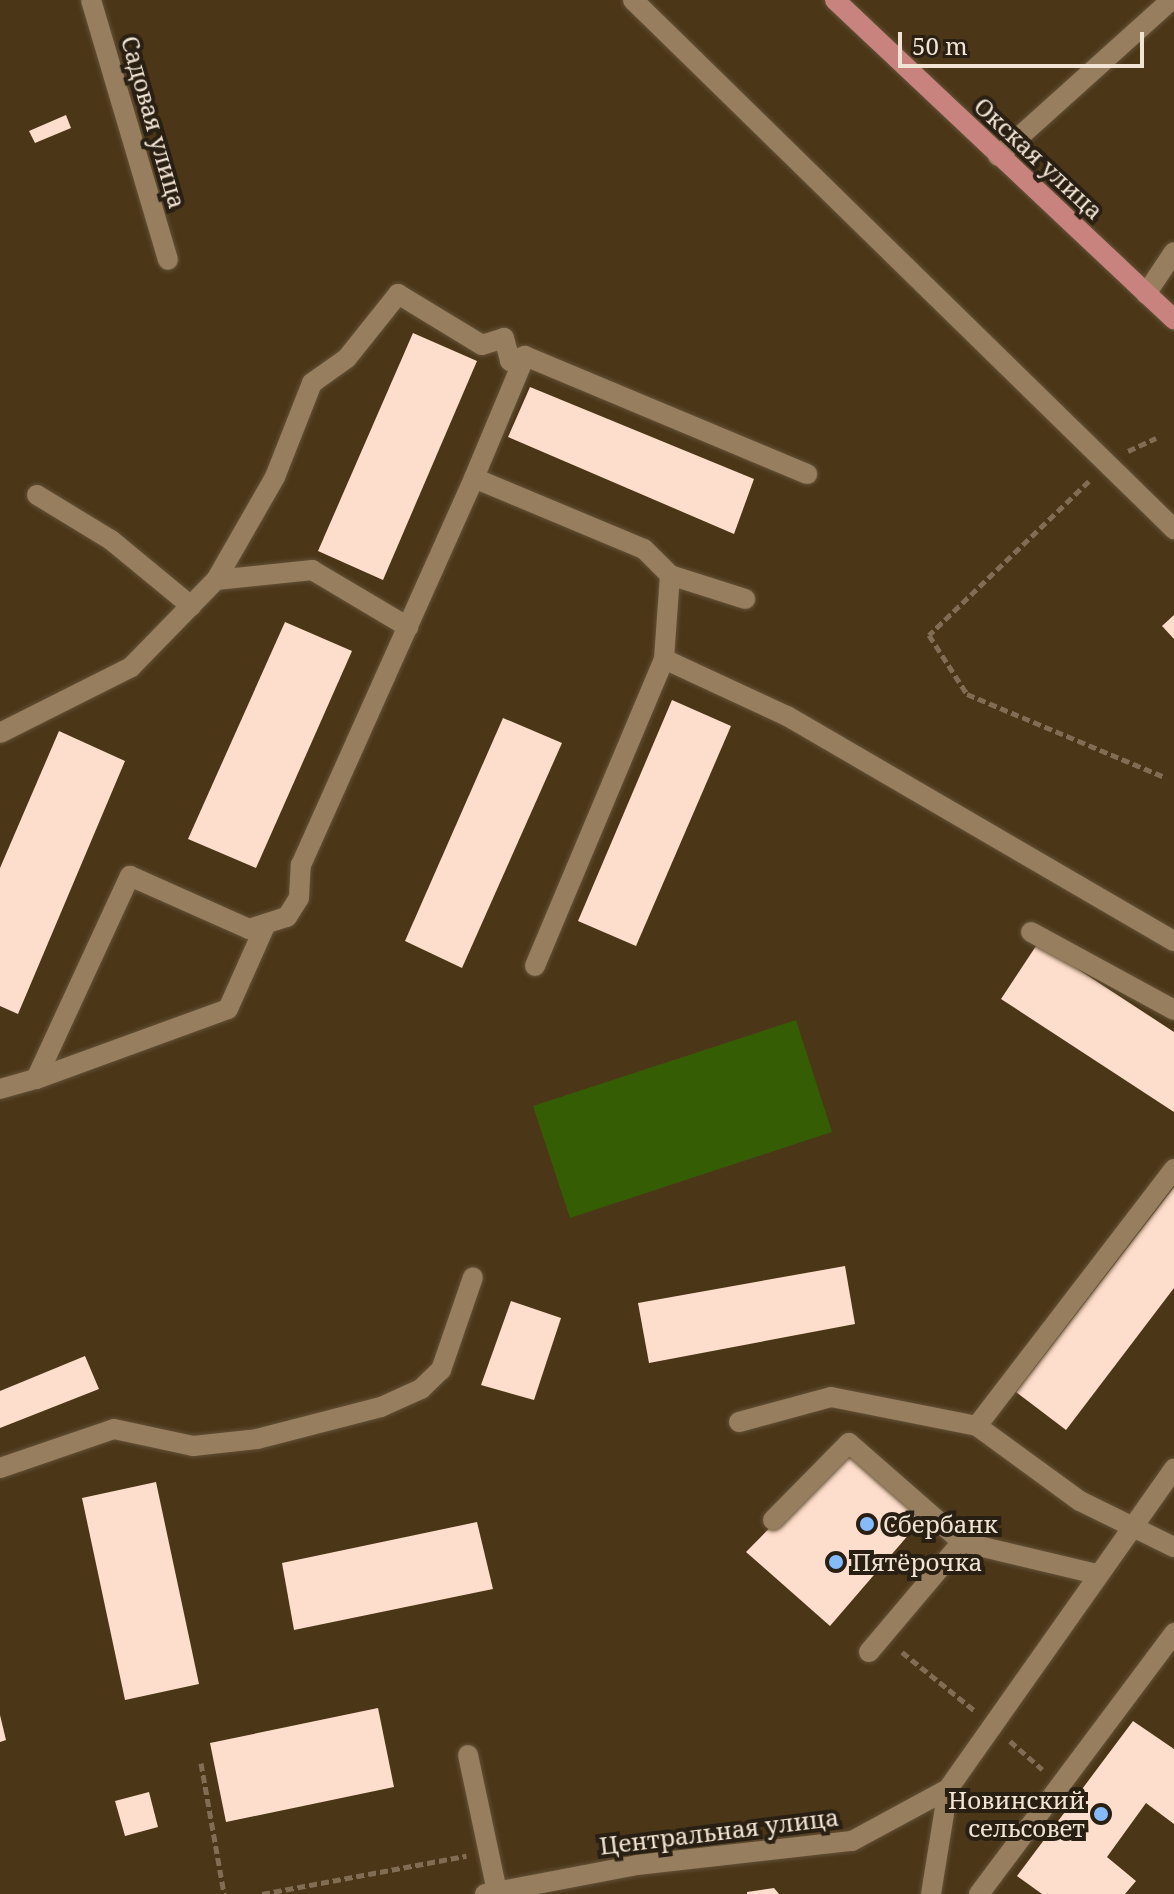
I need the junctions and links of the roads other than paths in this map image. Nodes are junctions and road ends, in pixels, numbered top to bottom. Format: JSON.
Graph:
{"nodes":[{"id":1,"x":91,"y":0,"type":"edge"},
{"id":2,"x":633,"y":0,"type":"edge"},
{"id":3,"x":835,"y":0,"type":"edge"},
{"id":4,"x":1171,"y":0,"type":"edge"},
{"id":5,"x":998,"y":156,"type":"junction"},
{"id":6,"x":1174,"y":252,"type":"edge"},
{"id":7,"x":168,"y":260,"type":"dead end"},
{"id":8,"x":1146,"y":294,"type":"junction"},
{"id":9,"x":1174,"y":320,"type":"edge"},
{"id":10,"x":525,"y":356,"type":"junction"},
{"id":11,"x":807,"y":474,"type":"dead end"},
{"id":12,"x":474,"y":478,"type":"junction"},
{"id":13,"x":37,"y":495,"type":"dead end"},
{"id":14,"x":1174,"y":529,"type":"edge"},
{"id":15,"x":670,"y":575,"type":"junction"},
{"id":16,"x":216,"y":580,"type":"junction"},
{"id":17,"x":745,"y":599,"type":"dead end"},
{"id":18,"x":191,"y":606,"type":"junction"},
{"id":19,"x":408,"y":627,"type":"junction"},
{"id":20,"x":664,"y":659,"type":"junction"},
{"id":21,"x":0,"y":733,"type":"edge"},
{"id":22,"x":264,"y":928,"type":"junction"},
{"id":23,"x":1031,"y":932,"type":"dead end"},
{"id":24,"x":1174,"y":941,"type":"edge"},
{"id":25,"x":535,"y":966,"type":"dead end"},
{"id":26,"x":1174,"y":1010,"type":"edge"},
{"id":27,"x":36,"y":1079,"type":"junction"},
{"id":28,"x":0,"y":1089,"type":"edge"},
{"id":29,"x":1174,"y":1169,"type":"edge"},
{"id":30,"x":473,"y":1277,"type":"dead end"},
{"id":31,"x":739,"y":1422,"type":"dead end"},
{"id":32,"x":977,"y":1426,"type":"junction"},
{"id":33,"x":0,"y":1468,"type":"edge"},
{"id":34,"x":1174,"y":1469,"type":"edge"},
{"id":35,"x":773,"y":1520,"type":"dead end"},
{"id":36,"x":1132,"y":1523,"type":"junction"},
{"id":37,"x":962,"y":1542,"type":"junction"},
{"id":38,"x":1174,"y":1547,"type":"edge"},
{"id":39,"x":1096,"y":1574,"type":"junction"},
{"id":40,"x":1174,"y":1633,"type":"edge"},
{"id":41,"x":869,"y":1652,"type":"dead end"},
{"id":42,"x":468,"y":1755,"type":"dead end"},
{"id":43,"x":948,"y":1789,"type":"junction"},
{"id":44,"x":491,"y":1893,"type":"edge"},
{"id":45,"x":931,"y":1894,"type":"edge"},
{"id":46,"x":979,"y":1894,"type":"edge"}],
"edges":[{"from":1,"to":7,"type":"street","name":"Садовая улица"},
{"from":2,"to":14,"type":"street"},
{"from":3,"to":5,"type":"main road","name":"Окская улица"},
{"from":4,"to":5,"type":"street"},
{"from":5,"to":8,"type":"main road","name":"Окская улица"},
{"from":6,"to":8,"type":"street"},
{"from":8,"to":9,"type":"main road","name":"Окская улица"},
{"from":10,"to":11,"type":"street"},
{"from":10,"to":12,"type":"street"},
{"from":10,"to":16,"type":"street"},
{"from":12,"to":15,"type":"street"},
{"from":12,"to":19,"type":"street"},
{"from":13,"to":18,"type":"street"},
{"from":15,"to":17,"type":"street"},
{"from":15,"to":20,"type":"street"},
{"from":16,"to":18,"type":"street"},
{"from":16,"to":19,"type":"street"},
{"from":18,"to":21,"type":"street"},
{"from":19,"to":22,"type":"street"},
{"from":20,"to":24,"type":"street"},
{"from":20,"to":25,"type":"street"},
{"from":22,"to":27,"type":"street"},
{"from":22,"to":27,"type":"street"},
{"from":23,"to":26,"type":"street"},
{"from":27,"to":28,"type":"street"},
{"from":29,"to":32,"type":"street"},
{"from":30,"to":33,"type":"street"},
{"from":31,"to":32,"type":"street"},
{"from":32,"to":36,"type":"street"},
{"from":34,"to":36,"type":"street","name":"Центральная улица"},
{"from":35,"to":37,"type":"street"},
{"from":36,"to":38,"type":"street"},
{"from":36,"to":39,"type":"street","name":"Центральная улица"},
{"from":37,"to":39,"type":"street"},
{"from":37,"to":41,"type":"street"},
{"from":39,"to":43,"type":"street","name":"Центральная улица"},
{"from":40,"to":46,"type":"street"},
{"from":42,"to":44,"type":"street"},
{"from":43,"to":44,"type":"street","name":"Центральная улица"},
{"from":43,"to":45,"type":"street","name":"Центральная улица"}]}
